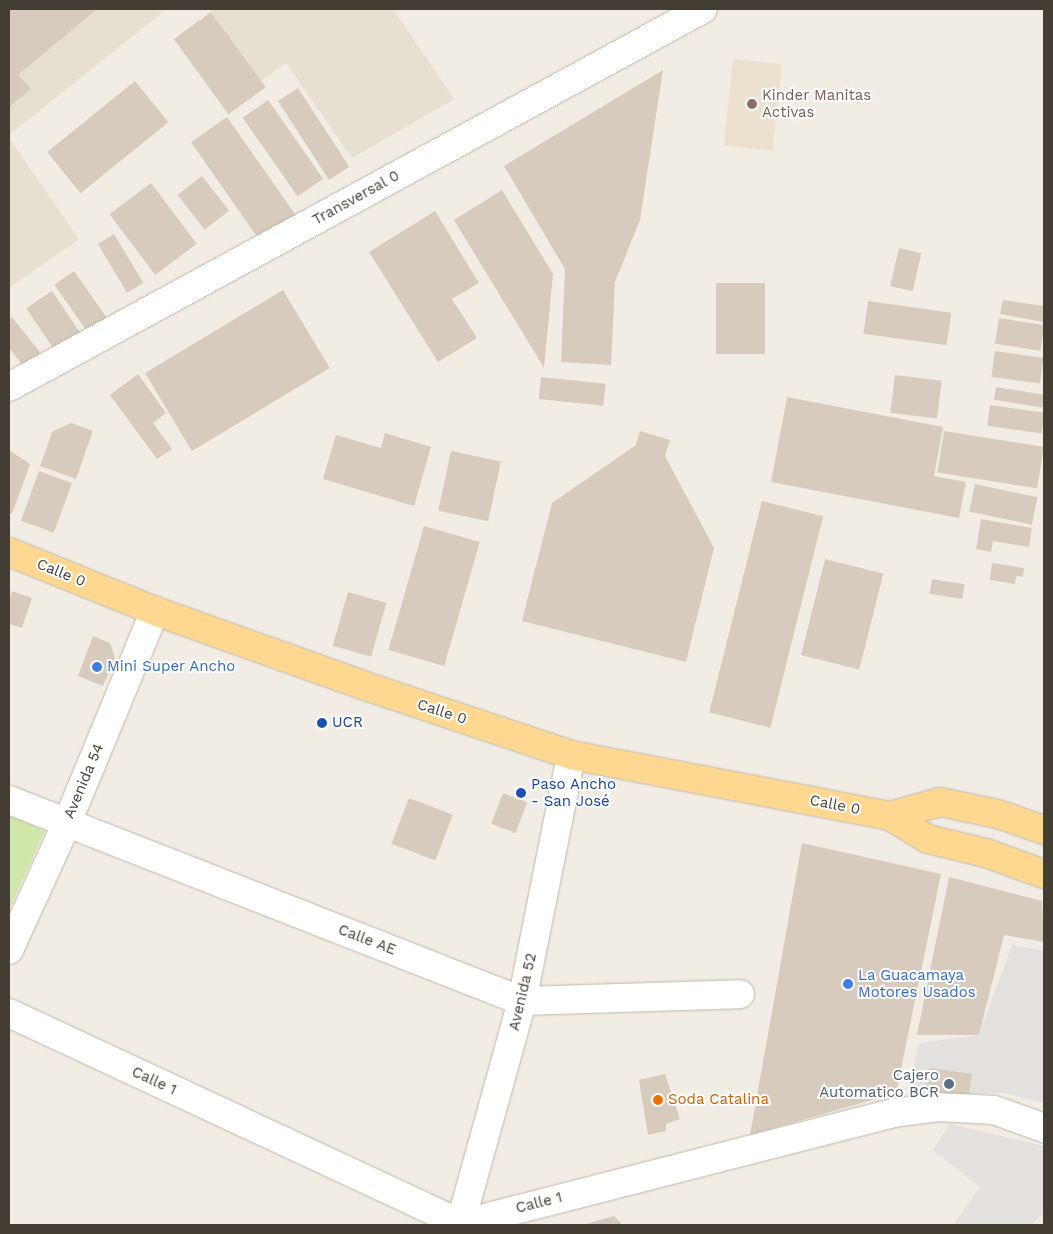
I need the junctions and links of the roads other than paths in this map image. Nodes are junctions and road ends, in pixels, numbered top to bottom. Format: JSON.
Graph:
{"nodes":[{"id":1,"x":702,"y":9,"type":"edge"},
{"id":2,"x":9,"y":387,"type":"edge"},
{"id":3,"x":9,"y":552,"type":"edge"},
{"id":4,"x":155,"y":611,"type":"junction"},
{"id":5,"x":571,"y":755,"type":"junction"},
{"id":6,"x":9,"y":800,"type":"edge"},
{"id":7,"x":890,"y":816,"type":"junction"},
{"id":8,"x":67,"y":822,"type":"junction"},
{"id":9,"x":1044,"y":830,"type":"edge"},
{"id":10,"x":1041,"y":875,"type":"edge"},
{"id":11,"x":9,"y":950,"type":"edge"},
{"id":12,"x":740,"y":994,"type":"dead end"},
{"id":13,"x":522,"y":1002,"type":"junction"},
{"id":14,"x":9,"y":1013,"type":"edge"},
{"id":15,"x":1044,"y":1128,"type":"edge"},
{"id":16,"x":460,"y":1224,"type":"edge"}],
"edges":[{"from":1,"to":2,"type":"street","name":"Transversal 0"},
{"from":3,"to":4,"type":"main road","name":"Calle 0"},
{"from":4,"to":5,"type":"main road","name":"Calle 0"},
{"from":4,"to":8,"type":"street","name":"Avenida 54"},
{"from":5,"to":7,"type":"main road","name":"Calle 0"},
{"from":5,"to":13,"type":"street","name":"Avenida 52"},
{"from":6,"to":8,"type":"street","name":"Calle AE"},
{"from":7,"to":9,"type":"main road","name":"Calle 0"},
{"from":7,"to":10,"type":"main road","name":"Calle 0"},
{"from":8,"to":11,"type":"street","name":"Avenida 54"},
{"from":8,"to":13,"type":"street","name":"Calle AE"},
{"from":12,"to":13,"type":"street","name":"Calle AE"},
{"from":13,"to":16,"type":"street","name":"Avenida 52"},
{"from":14,"to":16,"type":"street","name":"Calle 1"},
{"from":15,"to":16,"type":"street","name":"Calle 1"}]}
